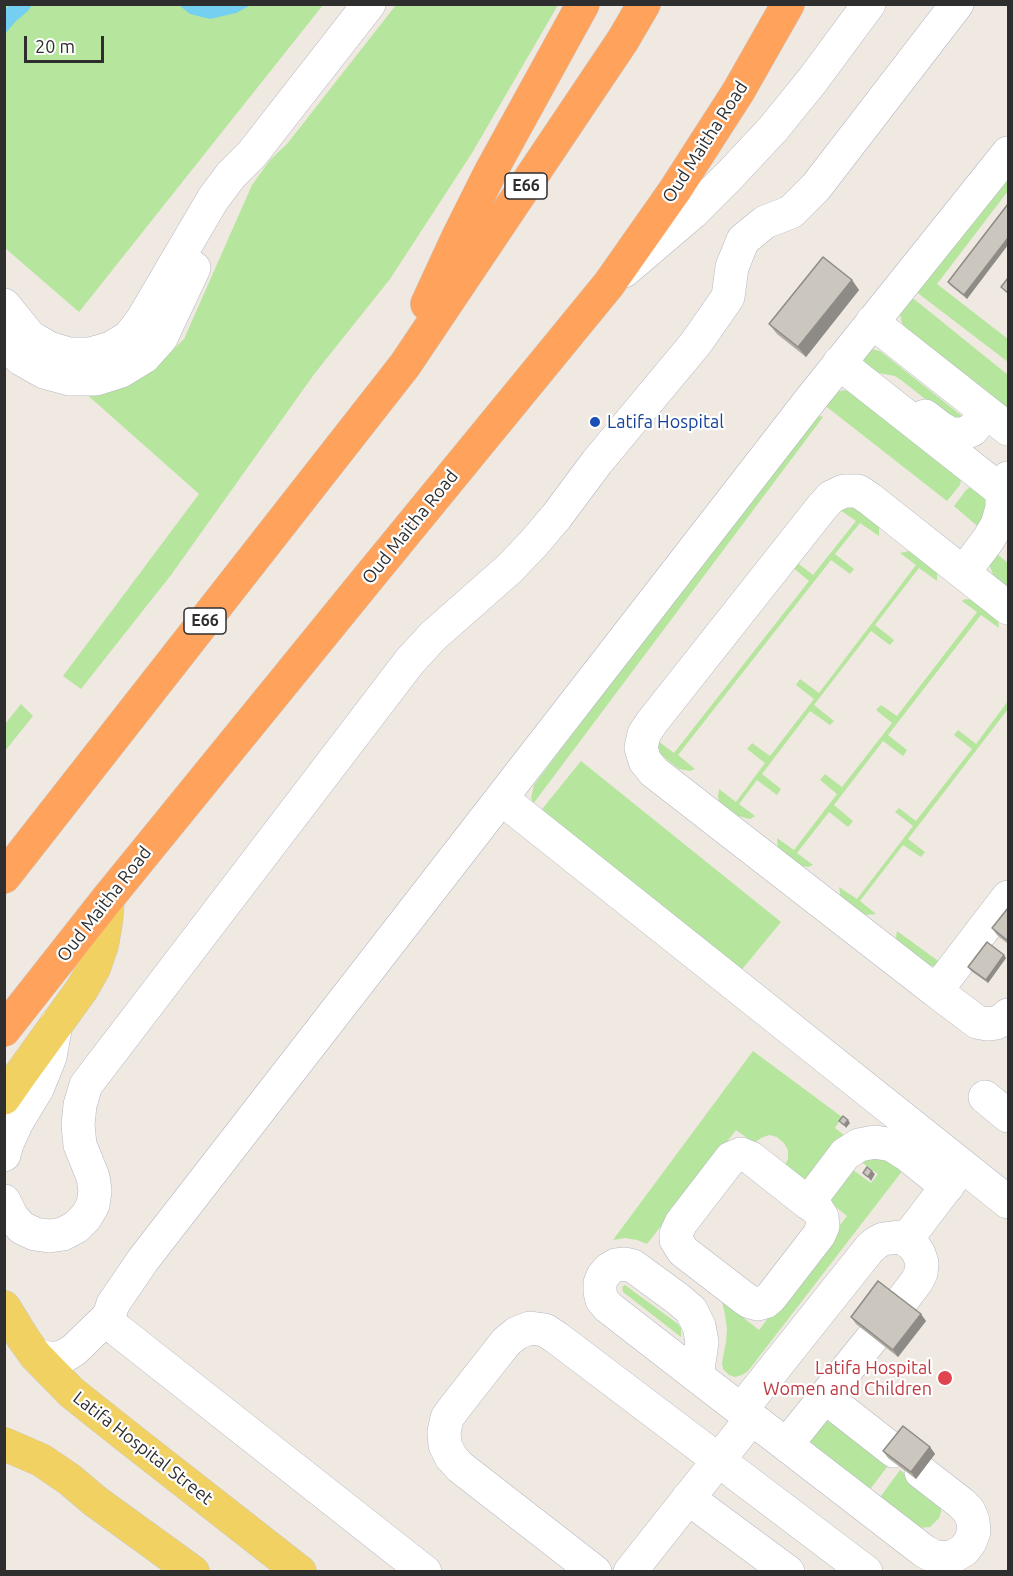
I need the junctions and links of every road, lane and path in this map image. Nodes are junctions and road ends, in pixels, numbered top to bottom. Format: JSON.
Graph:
{"nodes":[{"id":1,"x":369,"y":4,"type":"edge"},
{"id":2,"x":583,"y":4,"type":"edge"},
{"id":3,"x":644,"y":4,"type":"edge"},
{"id":4,"x":788,"y":4,"type":"edge"},
{"id":5,"x":869,"y":4,"type":"edge"},
{"id":6,"x":957,"y":4,"type":"edge"},
{"id":7,"x":1008,"y":153,"type":"edge"},
{"id":8,"x":252,"y":154,"type":"junction"},
{"id":9,"x":609,"y":284,"type":"junction"},
{"id":10,"x":4,"y":305,"type":"edge"},
{"id":11,"x":872,"y":322,"type":"junction"},
{"id":12,"x":4,"y":342,"type":"edge"},
{"id":13,"x":838,"y":363,"type":"junction"},
{"id":14,"x":405,"y":365,"type":"junction"},
{"id":15,"x":879,"y":395,"type":"junction"},
{"id":16,"x":997,"y":421,"type":"edge"},
{"id":17,"x":1006,"y":488,"type":"edge"},
{"id":18,"x":964,"y":572,"type":"junction"},
{"id":19,"x":1008,"y":608,"type":"edge"},
{"id":20,"x":502,"y":799,"type":"junction"},
{"id":21,"x":4,"y":877,"type":"edge"},
{"id":22,"x":1008,"y":897,"type":"edge"},
{"id":23,"x":108,"y":898,"type":"junction"},
{"id":24,"x":936,"y":991,"type":"junction"},
{"id":25,"x":1008,"y":1015,"type":"edge"},
{"id":26,"x":56,"y":1024,"type":"junction"},
{"id":27,"x":4,"y":1030,"type":"edge"},
{"id":28,"x":4,"y":1098,"type":"edge"},
{"id":29,"x":4,"y":1155,"type":"edge"},
{"id":30,"x":955,"y":1176,"type":"junction"},
{"id":31,"x":4,"y":1201,"type":"edge"},
{"id":32,"x":1008,"y":1202,"type":"edge"},
{"id":33,"x":808,"y":1203,"type":"junction"},
{"id":34,"x":906,"y":1240,"type":"junction"},
{"id":35,"x":901,"y":1302,"type":"edge"},
{"id":36,"x":4,"y":1306,"type":"edge"},
{"id":37,"x":110,"y":1316,"type":"junction"},
{"id":38,"x":873,"y":1337,"type":"edge"},
{"id":39,"x":35,"y":1355,"type":"junction"},
{"id":40,"x":697,"y":1376,"type":"dead end"},
{"id":41,"x":825,"y":1397,"type":"junction"},
{"id":42,"x":747,"y":1414,"type":"junction"},
{"id":43,"x":4,"y":1444,"type":"edge"},
{"id":44,"x":787,"y":1444,"type":"junction"},
{"id":45,"x":894,"y":1451,"type":"edge"},
{"id":46,"x":718,"y":1460,"type":"junction"},
{"id":47,"x":921,"y":1472,"type":"edge"},
{"id":48,"x":688,"y":1498,"type":"junction"},
{"id":49,"x":193,"y":1572,"type":"edge"},
{"id":50,"x":300,"y":1572,"type":"edge"},
{"id":51,"x":425,"y":1572,"type":"edge"},
{"id":52,"x":595,"y":1572,"type":"edge"},
{"id":53,"x":630,"y":1572,"type":"edge"},
{"id":54,"x":788,"y":1572,"type":"edge"},
{"id":55,"x":866,"y":1572,"type":"edge"}],
"edges":[{"from":1,"to":8,"type":"street"},
{"from":2,"to":14,"type":"highway"},
{"from":3,"to":14,"type":"highway","number":"E66"},
{"from":4,"to":9,"type":"highway","name":"Oud Maitha Road"},
{"from":5,"to":9,"type":"street"},
{"from":6,"to":31,"type":"street"},
{"from":7,"to":11,"type":"street"},
{"from":8,"to":10,"type":"street"},
{"from":8,"to":12,"type":"street"},
{"from":9,"to":23,"type":"highway","name":"Oud Maitha Road"},
{"from":11,"to":13,"type":"street"},
{"from":11,"to":16,"type":"street"},
{"from":13,"to":15,"type":"street"},
{"from":13,"to":20,"type":"street"},
{"from":14,"to":21,"type":"highway","number":"E66"},
{"from":15,"to":16,"type":"street"},
{"from":15,"to":17,"type":"street"},
{"from":17,"to":18,"type":"street"},
{"from":18,"to":19,"type":"street"},
{"from":18,"to":24,"type":"street"},
{"from":20,"to":30,"type":"street"},
{"from":20,"to":37,"type":"street"},
{"from":22,"to":24,"type":"street"},
{"from":23,"to":26,"type":"main road"},
{"from":23,"to":27,"type":"highway","name":"Oud Maitha Road"},
{"from":24,"to":25,"type":"street"},
{"from":26,"to":28,"type":"main road"},
{"from":26,"to":29,"type":"street"},
{"from":30,"to":32,"type":"street"},
{"from":30,"to":33,"type":"street"},
{"from":30,"to":34,"type":"street"},
{"from":33,"to":33,"type":"street"},
{"from":34,"to":35,"type":"street"},
{"from":34,"to":42,"type":"street"},
{"from":36,"to":39,"type":"main road","name":"Latifa Hospital Street"},
{"from":37,"to":39,"type":"street"},
{"from":37,"to":51,"type":"street"},
{"from":38,"to":41,"type":"street"},
{"from":39,"to":50,"type":"main road","name":"Latifa Hospital Street"},
{"from":40,"to":42,"type":"street"},
{"from":41,"to":44,"type":"street"},
{"from":41,"to":45,"type":"street"},
{"from":42,"to":44,"type":"street"},
{"from":42,"to":46,"type":"street"},
{"from":43,"to":49,"type":"main road"},
{"from":44,"to":47,"type":"street"},
{"from":46,"to":48,"type":"street"},
{"from":46,"to":52,"type":"street"},
{"from":46,"to":55,"type":"street"},
{"from":48,"to":53,"type":"street"},
{"from":48,"to":54,"type":"street"}]}
